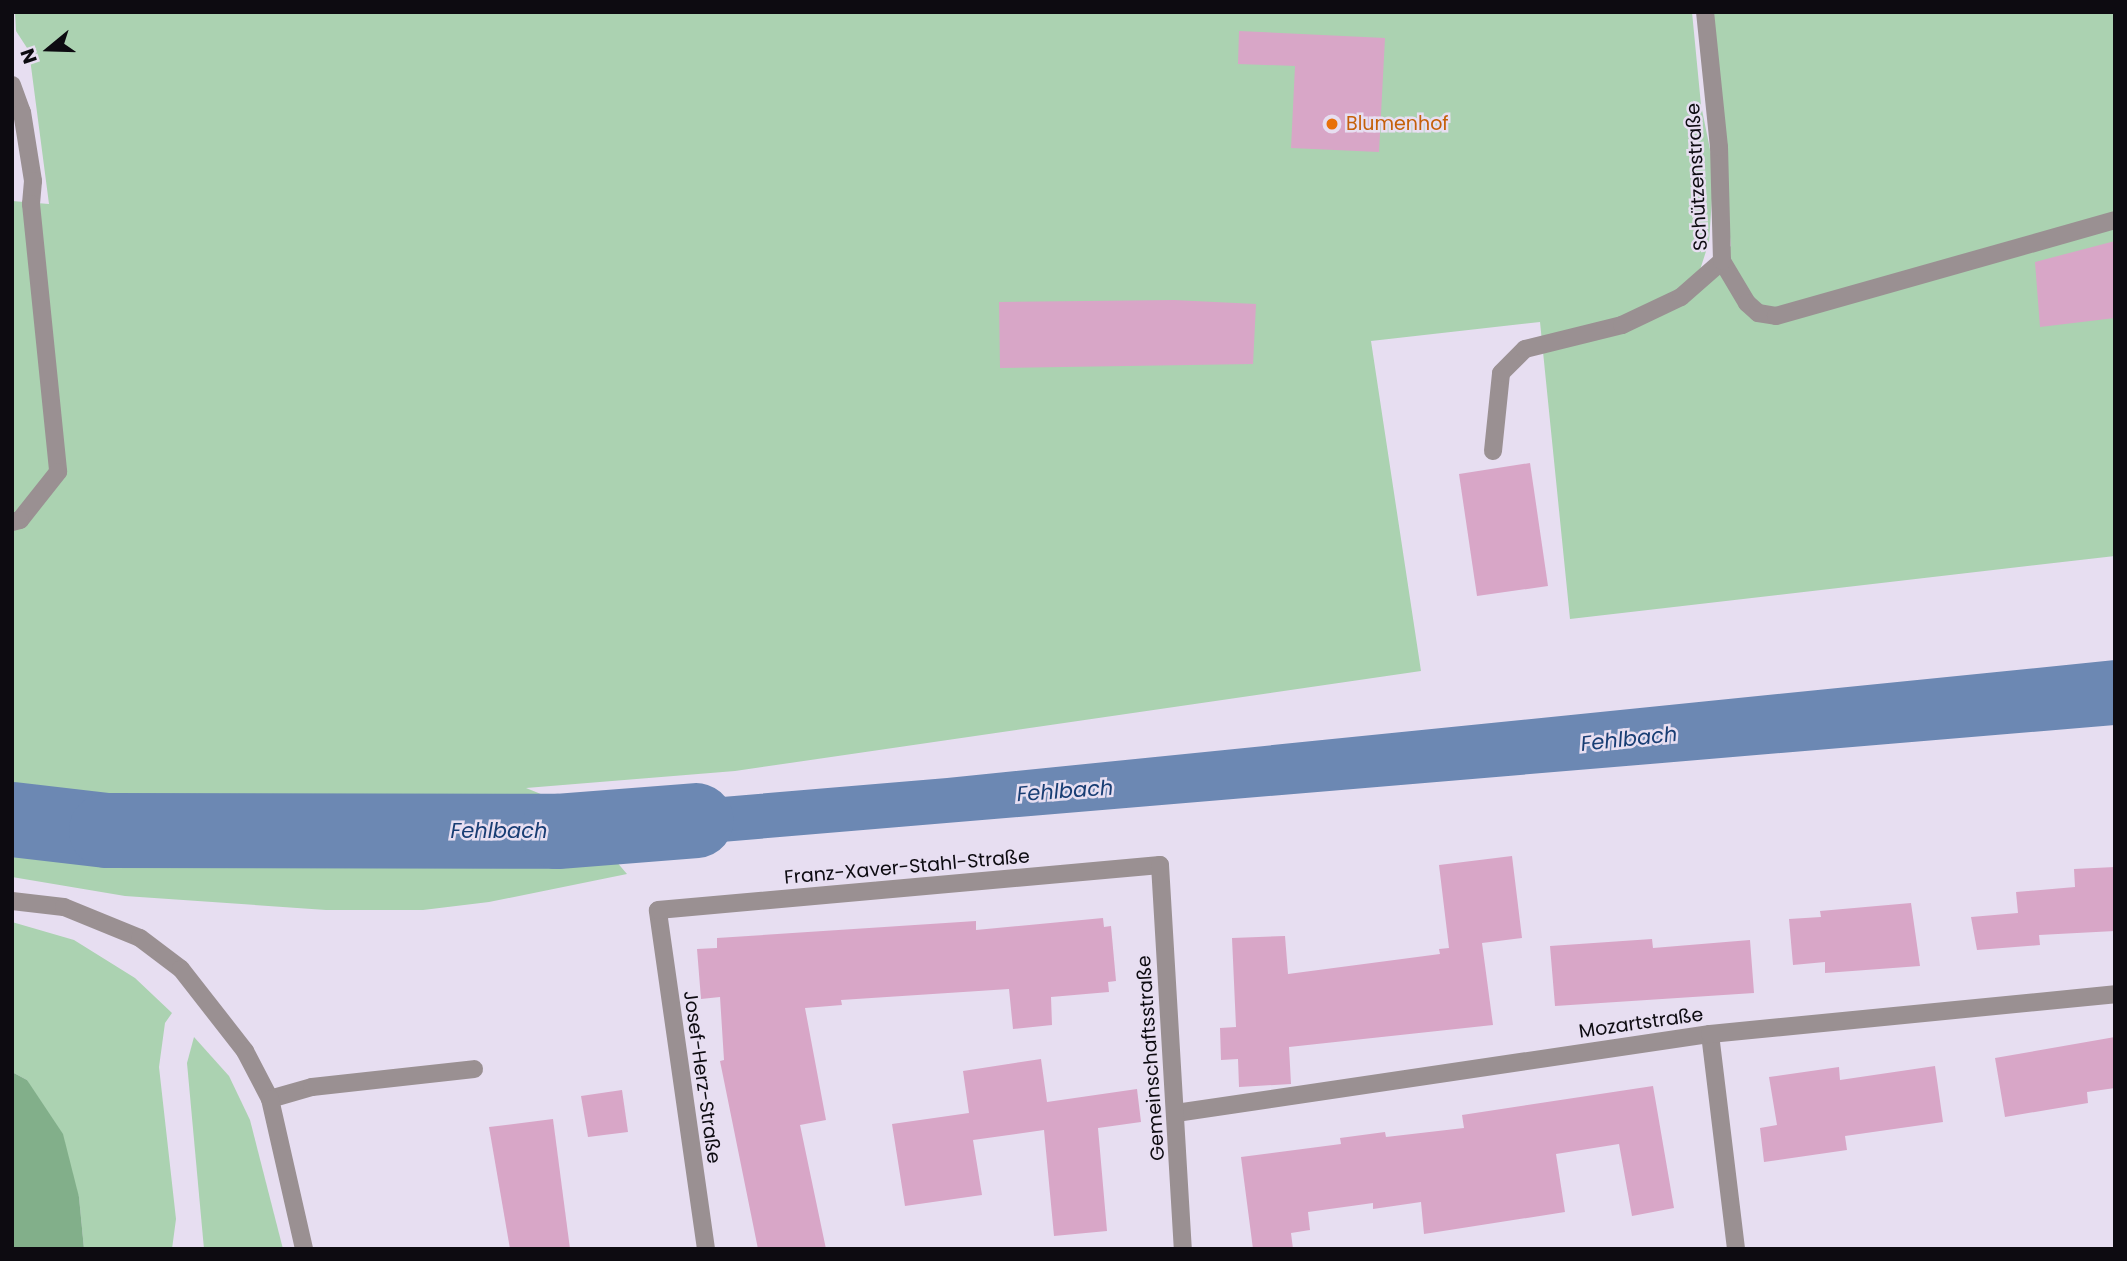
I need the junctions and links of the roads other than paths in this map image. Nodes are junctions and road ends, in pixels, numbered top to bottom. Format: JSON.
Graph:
{"nodes":[{"id":1,"x":1706,"y":12,"type":"edge"},
{"id":2,"x":12,"y":85,"type":"edge"},
{"id":3,"x":2115,"y":219,"type":"edge"},
{"id":4,"x":1722,"y":261,"type":"junction"},
{"id":5,"x":1493,"y":451,"type":"dead end"},
{"id":6,"x":12,"y":522,"type":"edge"},
{"id":7,"x":1160,"y":865,"type":"joint"},
{"id":8,"x":12,"y":901,"type":"edge"},
{"id":9,"x":658,"y":910,"type":"joint"},
{"id":10,"x":2115,"y":994,"type":"edge"},
{"id":11,"x":1710,"y":1034,"type":"junction"},
{"id":12,"x":474,"y":1069,"type":"dead end"},
{"id":13,"x":270,"y":1100,"type":"junction"},
{"id":14,"x":1176,"y":1113,"type":"junction"},
{"id":15,"x":304,"y":1249,"type":"edge"},
{"id":16,"x":706,"y":1249,"type":"edge"},
{"id":17,"x":1183,"y":1249,"type":"edge"},
{"id":18,"x":1736,"y":1249,"type":"edge"}],
"edges":[{"from":1,"to":4,"type":"street","name":"Schützenstraße"},
{"from":2,"to":6,"type":"street"},
{"from":3,"to":4,"type":"street"},
{"from":4,"to":5,"type":"street","name":"Schützenstraße"},
{"from":7,"to":9,"type":"street","name":"Franz-Xaver-Stahl-Straße"},
{"from":7,"to":14,"type":"street","name":"Gemeinschaftsstraße"},
{"from":8,"to":13,"type":"street"},
{"from":9,"to":16,"type":"street","name":"Josef-Herz-Straße"},
{"from":10,"to":11,"type":"street","name":"Mozartstraße"},
{"from":11,"to":14,"type":"street","name":"Mozartstraße"},
{"from":11,"to":18,"type":"street"},
{"from":12,"to":13,"type":"street"},
{"from":13,"to":15,"type":"street"},
{"from":14,"to":17,"type":"street","name":"Gemeinschaftsstraße"}]}
